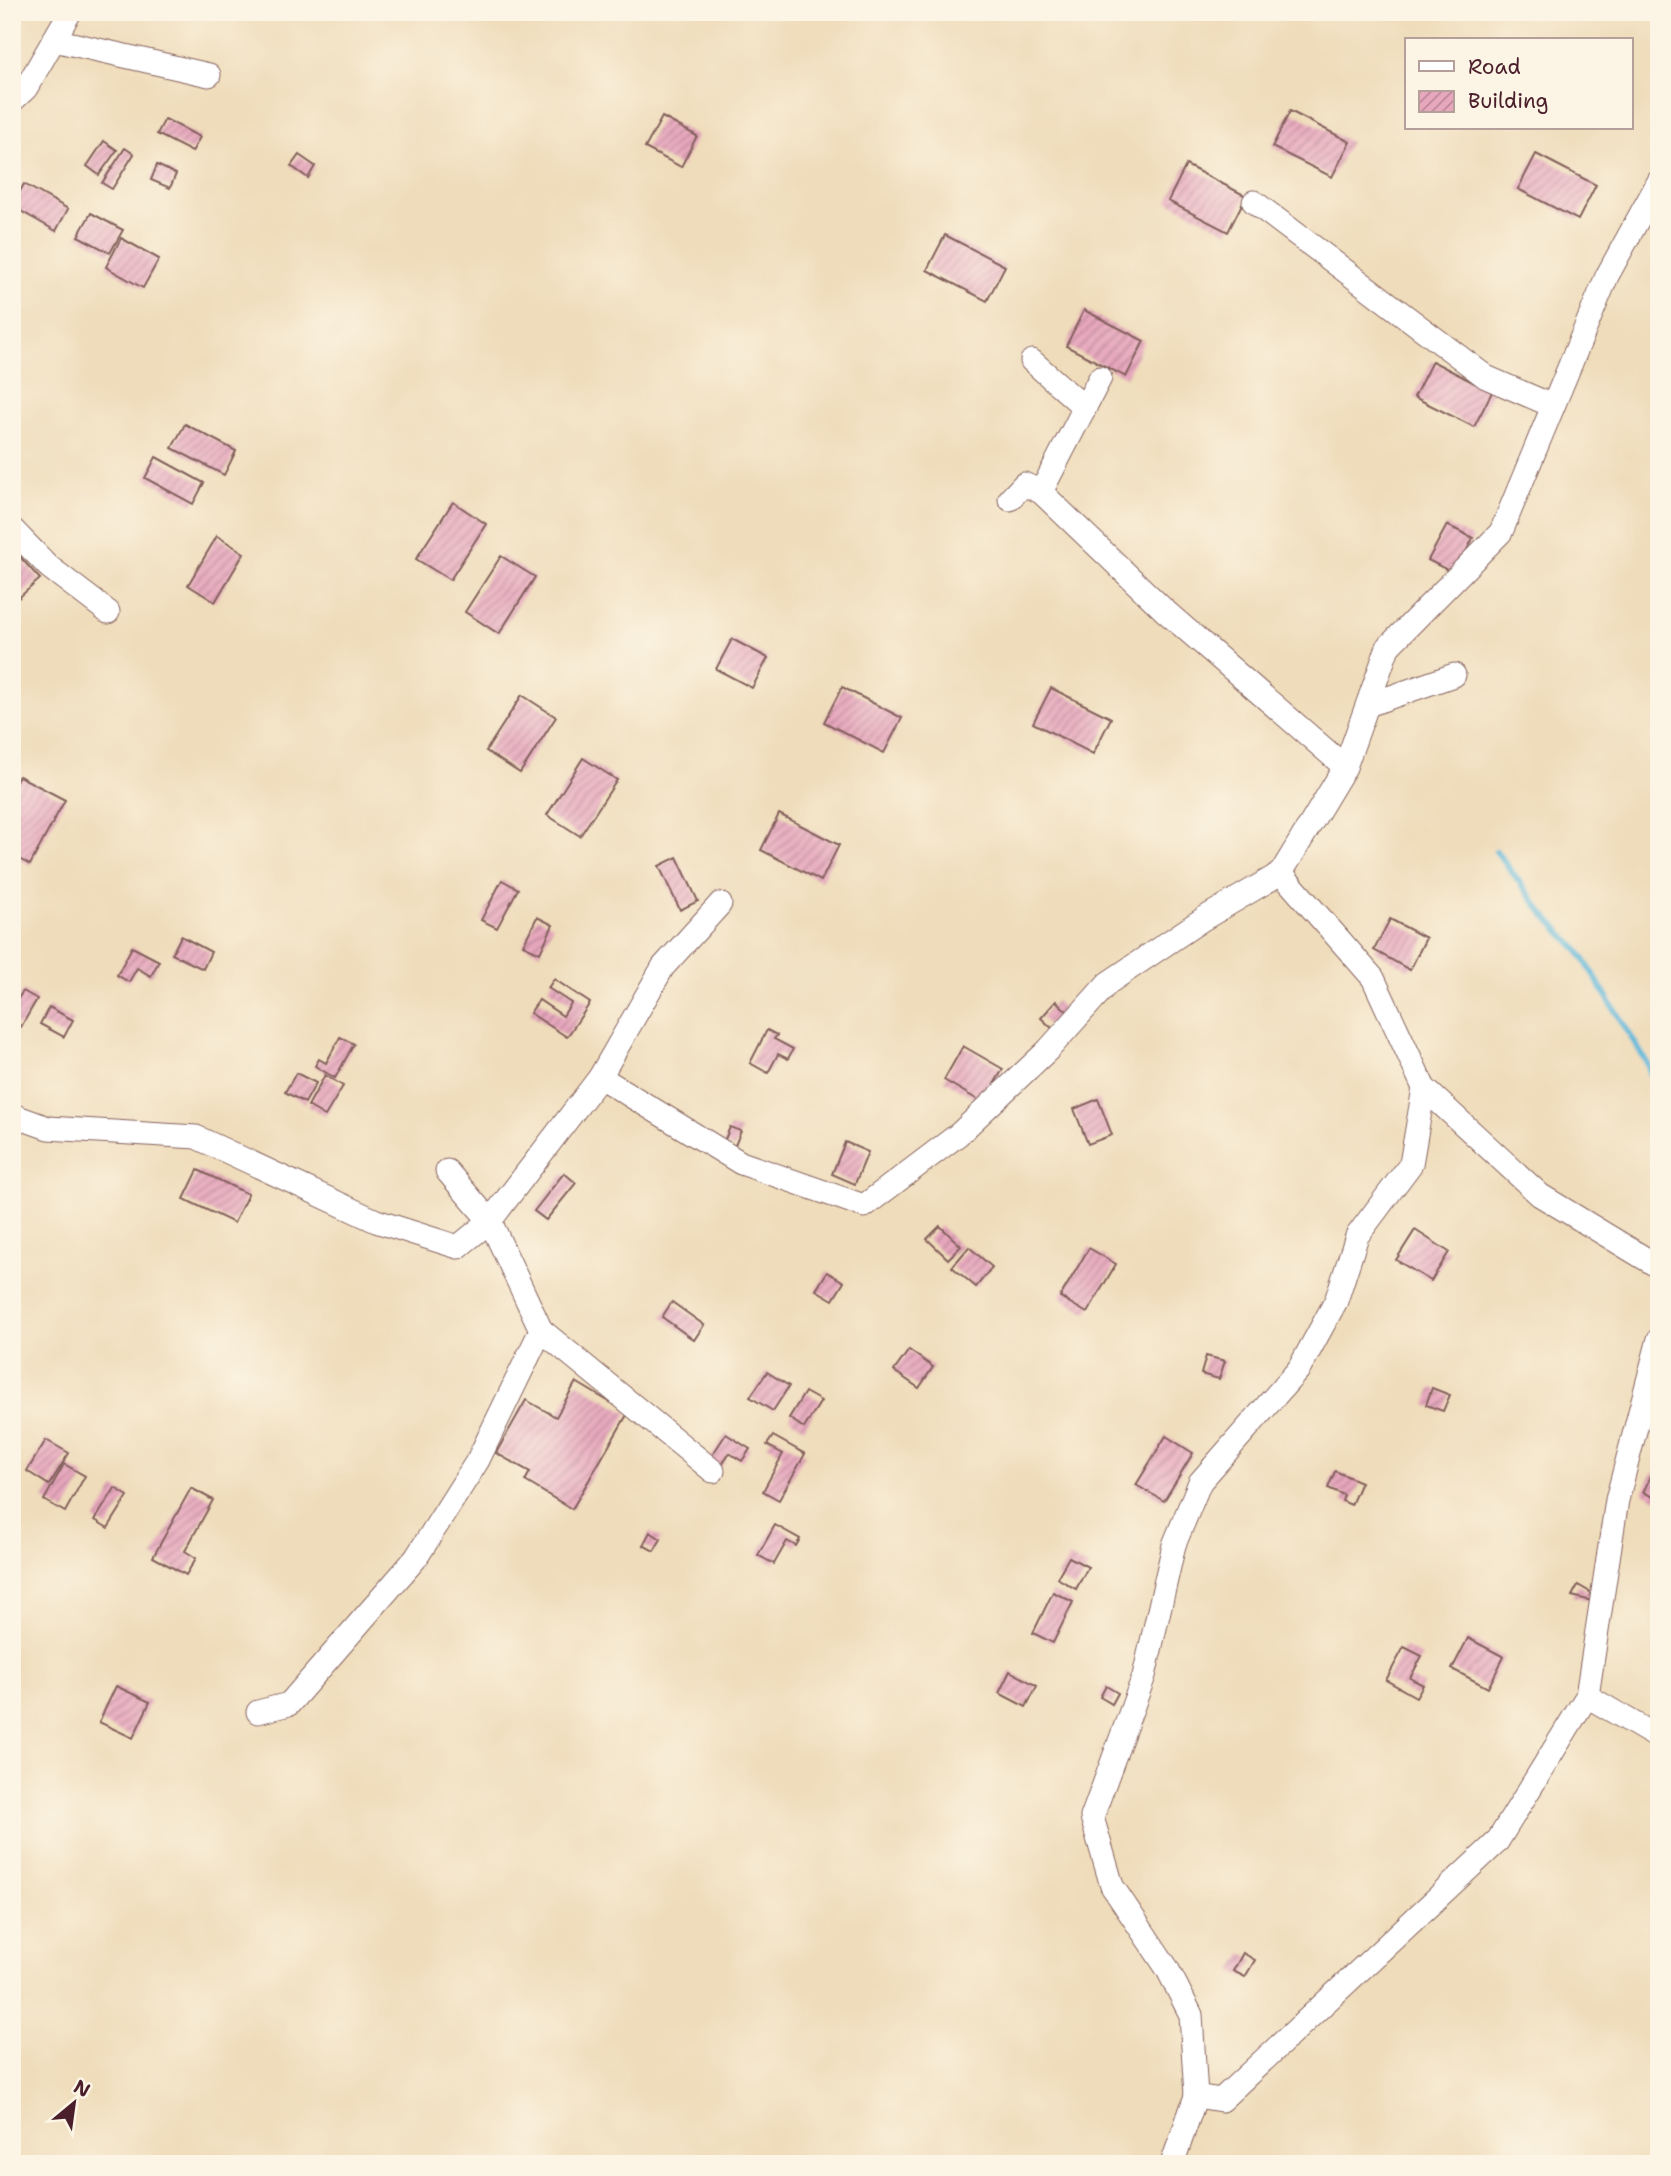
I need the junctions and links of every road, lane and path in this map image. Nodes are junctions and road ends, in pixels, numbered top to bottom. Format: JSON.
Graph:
{"nodes":[{"id":1,"x":70,"y":12,"type":"edge"},
{"id":2,"x":54,"y":40,"type":"junction"},
{"id":3,"x":209,"y":75,"type":"dead end"},
{"id":4,"x":12,"y":101,"type":"edge"},
{"id":5,"x":1659,"y":181,"type":"edge"},
{"id":6,"x":1254,"y":202,"type":"dead end"},
{"id":7,"x":1032,"y":361,"type":"dead end"},
{"id":8,"x":1100,"y":378,"type":"dead end"},
{"id":9,"x":1553,"y":406,"type":"junction"},
{"id":10,"x":1085,"y":408,"type":"junction"},
{"id":11,"x":1041,"y":492,"type":"junction"},
{"id":12,"x":1010,"y":499,"type":"dead end"},
{"id":13,"x":12,"y":529,"type":"edge"},
{"id":14,"x":108,"y":612,"type":"dead end"},
{"id":15,"x":1454,"y":675,"type":"dead end"},
{"id":16,"x":1367,"y":705,"type":"junction"},
{"id":17,"x":1345,"y":767,"type":"junction"},
{"id":18,"x":1281,"y":873,"type":"junction"},
{"id":19,"x":720,"y":904,"type":"dead end"},
{"id":20,"x":600,"y":1077,"type":"junction"},
{"id":21,"x":1424,"y":1088,"type":"junction"},
{"id":22,"x":12,"y":1115,"type":"edge"},
{"id":23,"x":447,"y":1171,"type":"dead end"},
{"id":24,"x":489,"y":1221,"type":"junction"},
{"id":25,"x":1659,"y":1267,"type":"edge"},
{"id":26,"x":541,"y":1330,"type":"junction"},
{"id":27,"x":1659,"y":1339,"type":"edge"},
{"id":28,"x":713,"y":1471,"type":"dead end"},
{"id":29,"x":1587,"y":1696,"type":"junction"},
{"id":30,"x":258,"y":1712,"type":"dead end"},
{"id":31,"x":1659,"y":1738,"type":"edge"},
{"id":32,"x":1196,"y":2096,"type":"junction"},
{"id":33,"x":1172,"y":2164,"type":"edge"}],
"edges":[{"from":1,"to":2,"type":"street"},
{"from":2,"to":3,"type":"street"},
{"from":2,"to":4,"type":"street"},
{"from":5,"to":9,"type":"street"},
{"from":6,"to":9,"type":"street"},
{"from":7,"to":10,"type":"street"},
{"from":8,"to":10,"type":"street"},
{"from":9,"to":16,"type":"street"},
{"from":10,"to":11,"type":"street"},
{"from":11,"to":12,"type":"street"},
{"from":11,"to":17,"type":"street"},
{"from":13,"to":14,"type":"street"},
{"from":15,"to":16,"type":"street"},
{"from":16,"to":17,"type":"street"},
{"from":17,"to":18,"type":"street"},
{"from":18,"to":20,"type":"street"},
{"from":18,"to":21,"type":"street"},
{"from":19,"to":20,"type":"street"},
{"from":20,"to":24,"type":"street"},
{"from":21,"to":25,"type":"street"},
{"from":21,"to":32,"type":"street"},
{"from":22,"to":24,"type":"street"},
{"from":23,"to":24,"type":"street"},
{"from":24,"to":26,"type":"street"},
{"from":26,"to":28,"type":"street"},
{"from":26,"to":30,"type":"street"},
{"from":27,"to":29,"type":"street"},
{"from":29,"to":31,"type":"street"},
{"from":29,"to":32,"type":"street"},
{"from":32,"to":33,"type":"street"}]}
